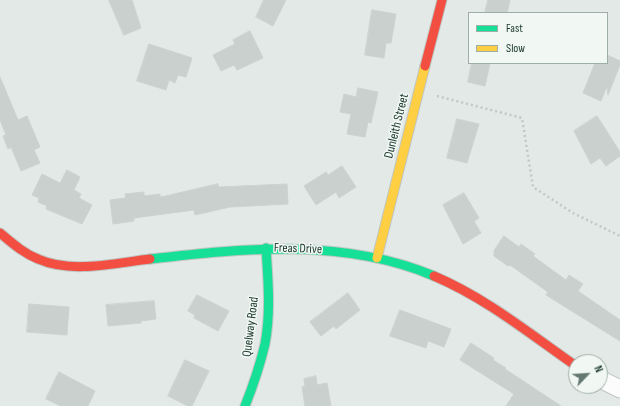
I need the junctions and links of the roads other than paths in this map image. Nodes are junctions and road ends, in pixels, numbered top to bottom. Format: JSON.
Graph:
{"nodes":[{"id":1,"x":442,"y":0,"type":"edge"},
{"id":2,"x":0,"y":233,"type":"edge"},
{"id":3,"x":266,"y":248,"type":"junction"},
{"id":4,"x":377,"y":258,"type":"junction"},
{"id":5,"x":568,"y":360,"type":"edge"},
{"id":6,"x":608,"y":383,"type":"edge"},
{"id":7,"x":620,"y":389,"type":"edge"},
{"id":8,"x":245,"y":406,"type":"edge"}],
"edges":[{"from":1,"to":4,"type":"street","name":"Dunleith Street"},
{"from":2,"to":3,"type":"street","name":"Freas Drive"},
{"from":3,"to":4,"type":"street","name":"Freas Drive"},
{"from":3,"to":8,"type":"street","name":"Quelway Road"},
{"from":4,"to":5,"type":"street","name":"Freas Drive"},
{"from":6,"to":7,"type":"street"}]}
